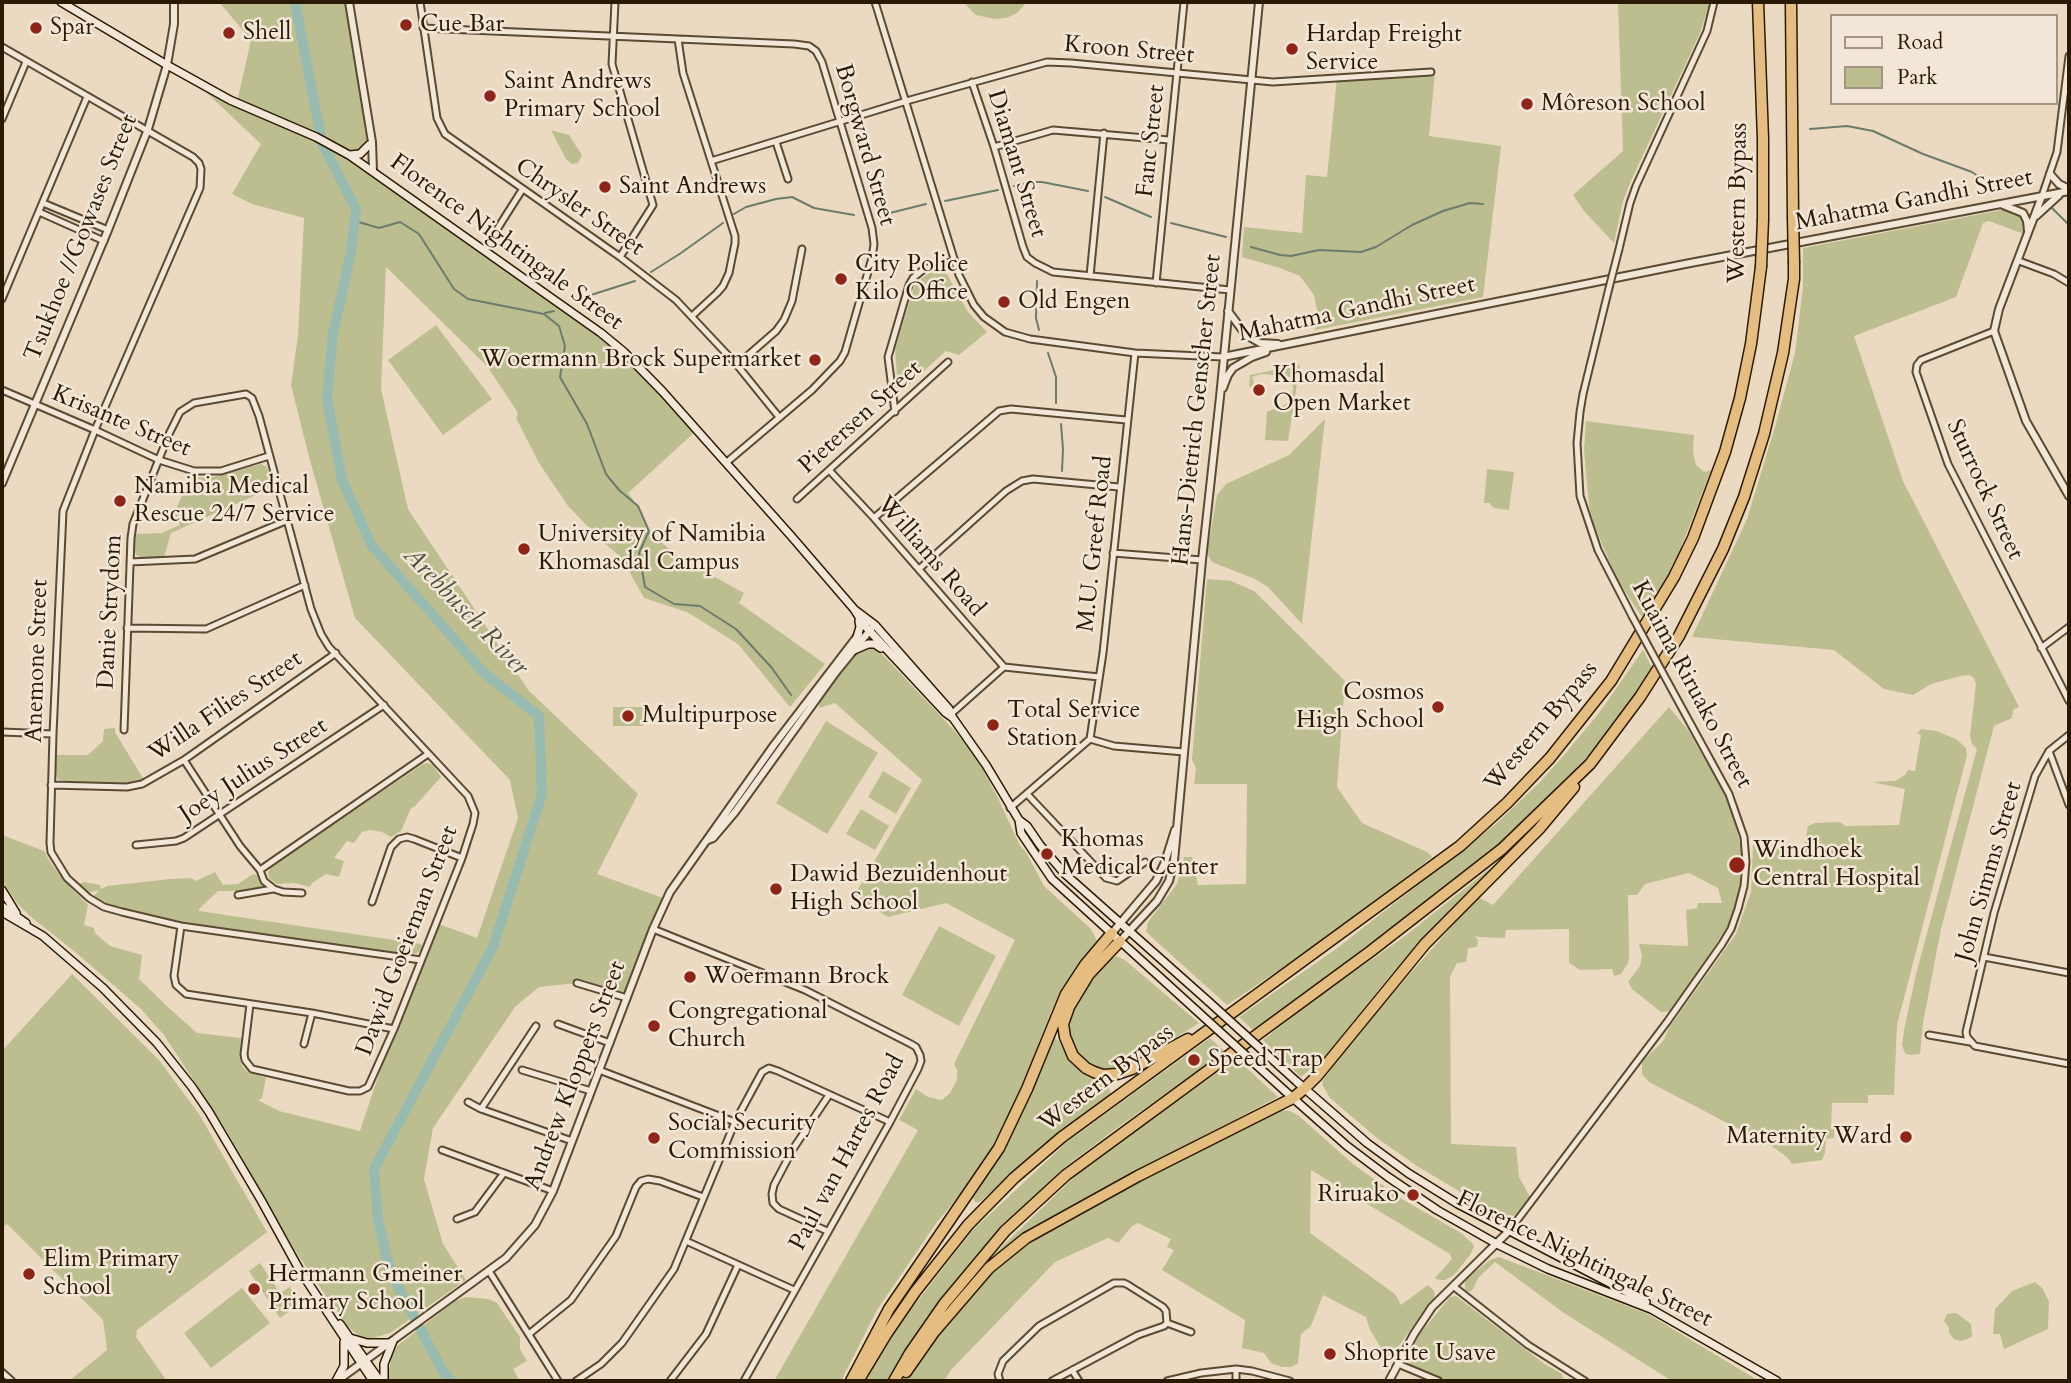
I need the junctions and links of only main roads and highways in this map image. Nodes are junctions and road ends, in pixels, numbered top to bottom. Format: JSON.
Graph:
{"nodes":[{"id":1,"x":61,"y":2,"type":"edge"},
{"id":2,"x":1758,"y":2,"type":"edge"},
{"id":3,"x":1791,"y":2,"type":"edge"},
{"id":4,"x":370,"y":142,"type":"road end"},
{"id":5,"x":349,"y":155,"type":"junction"},
{"id":6,"x":854,"y":609,"type":"junction"},
{"id":7,"x":858,"y":617,"type":"junction"},
{"id":8,"x":870,"y":626,"type":"junction"},
{"id":9,"x":857,"y":637,"type":"road end"},
{"id":10,"x":852,"y":651,"type":"road end"},
{"id":11,"x":893,"y":656,"type":"junction"},
{"id":12,"x":951,"y":716,"type":"junction"},
{"id":13,"x":1590,"y":764,"type":"junction"},
{"id":14,"x":1019,"y":820,"type":"junction"},
{"id":15,"x":2,"y":890,"type":"edge"},
{"id":16,"x":2,"y":906,"type":"edge"},
{"id":17,"x":2,"y":912,"type":"edge"},
{"id":18,"x":20,"y":917,"type":"junction"},
{"id":19,"x":32,"y":928,"type":"junction"},
{"id":20,"x":1116,"y":937,"type":"junction"},
{"id":21,"x":1221,"y":1021,"type":"junction"},
{"id":22,"x":1301,"y":1085,"type":"junction"},
{"id":23,"x":1289,"y":1094,"type":"junction"},
{"id":24,"x":346,"y":1338,"type":"junction"},
{"id":25,"x":362,"y":1363,"type":"junction"},
{"id":26,"x":337,"y":1381,"type":"edge"},
{"id":27,"x":373,"y":1381,"type":"edge"},
{"id":28,"x":382,"y":1381,"type":"edge"},
{"id":29,"x":851,"y":1381,"type":"edge"},
{"id":30,"x":858,"y":1381,"type":"edge"},
{"id":31,"x":897,"y":1381,"type":"edge"},
{"id":32,"x":1777,"y":1381,"type":"edge"},
{"id":33,"x":1784,"y":1381,"type":"edge"}],
"edges":[{"from":1,"to":5,"type":"main road","name":"Florence Nightingale Street"},
{"from":2,"to":21,"type":"highway","name":"Western Bypass","bridge":true},
{"from":3,"to":13,"type":"highway","bridge":true},
{"from":4,"to":5,"type":"main road"},
{"from":5,"to":6,"type":"main road","name":"Florence Nightingale Street"},
{"from":6,"to":7,"type":"main road","name":"Florence Nightingale Street"},
{"from":6,"to":8,"type":"main road","name":"Florence Nightingale Street"},
{"from":7,"to":8,"type":"main road","name":"Florence Nightingale Street"},
{"from":7,"to":9,"type":"main road"},
{"from":8,"to":11,"type":"main road","name":"Florence Nightingale Street"},
{"from":8,"to":12,"type":"main road","name":"Florence Nightingale Street"},
{"from":10,"to":11,"type":"main road"},
{"from":11,"to":12,"type":"main road","name":"Florence Nightingale Street"},
{"from":12,"to":14,"type":"main road","name":"Florence Nightingale Street"},
{"from":13,"to":22,"type":"highway"},
{"from":13,"to":31,"type":"highway"},
{"from":14,"to":20,"type":"main road","name":"Florence Nightingale Street"},
{"from":14,"to":22,"type":"main road","name":"Florence Nightingale Street","bridge":true},
{"from":15,"to":18,"type":"main road"},
{"from":16,"to":18,"type":"main road"},
{"from":17,"to":19,"type":"main road"},
{"from":18,"to":19,"type":"main road"},
{"from":19,"to":24,"type":"main road"},
{"from":20,"to":21,"type":"highway"},
{"from":20,"to":23,"type":"main road","name":"Florence Nightingale Street","bridge":true},
{"from":20,"to":29,"type":"highway"},
{"from":21,"to":30,"type":"highway","name":"Western Bypass"},
{"from":22,"to":23,"type":"highway"},
{"from":22,"to":33,"type":"main road","name":"Florence Nightingale Street"},
{"from":23,"to":31,"type":"highway"},
{"from":23,"to":32,"type":"main road","name":"Florence Nightingale Street"},
{"from":24,"to":25,"type":"main road"},
{"from":24,"to":26,"type":"main road"},
{"from":24,"to":28,"type":"main road"},
{"from":25,"to":27,"type":"main road"},
{"from":25,"to":28,"type":"main road"}]}
